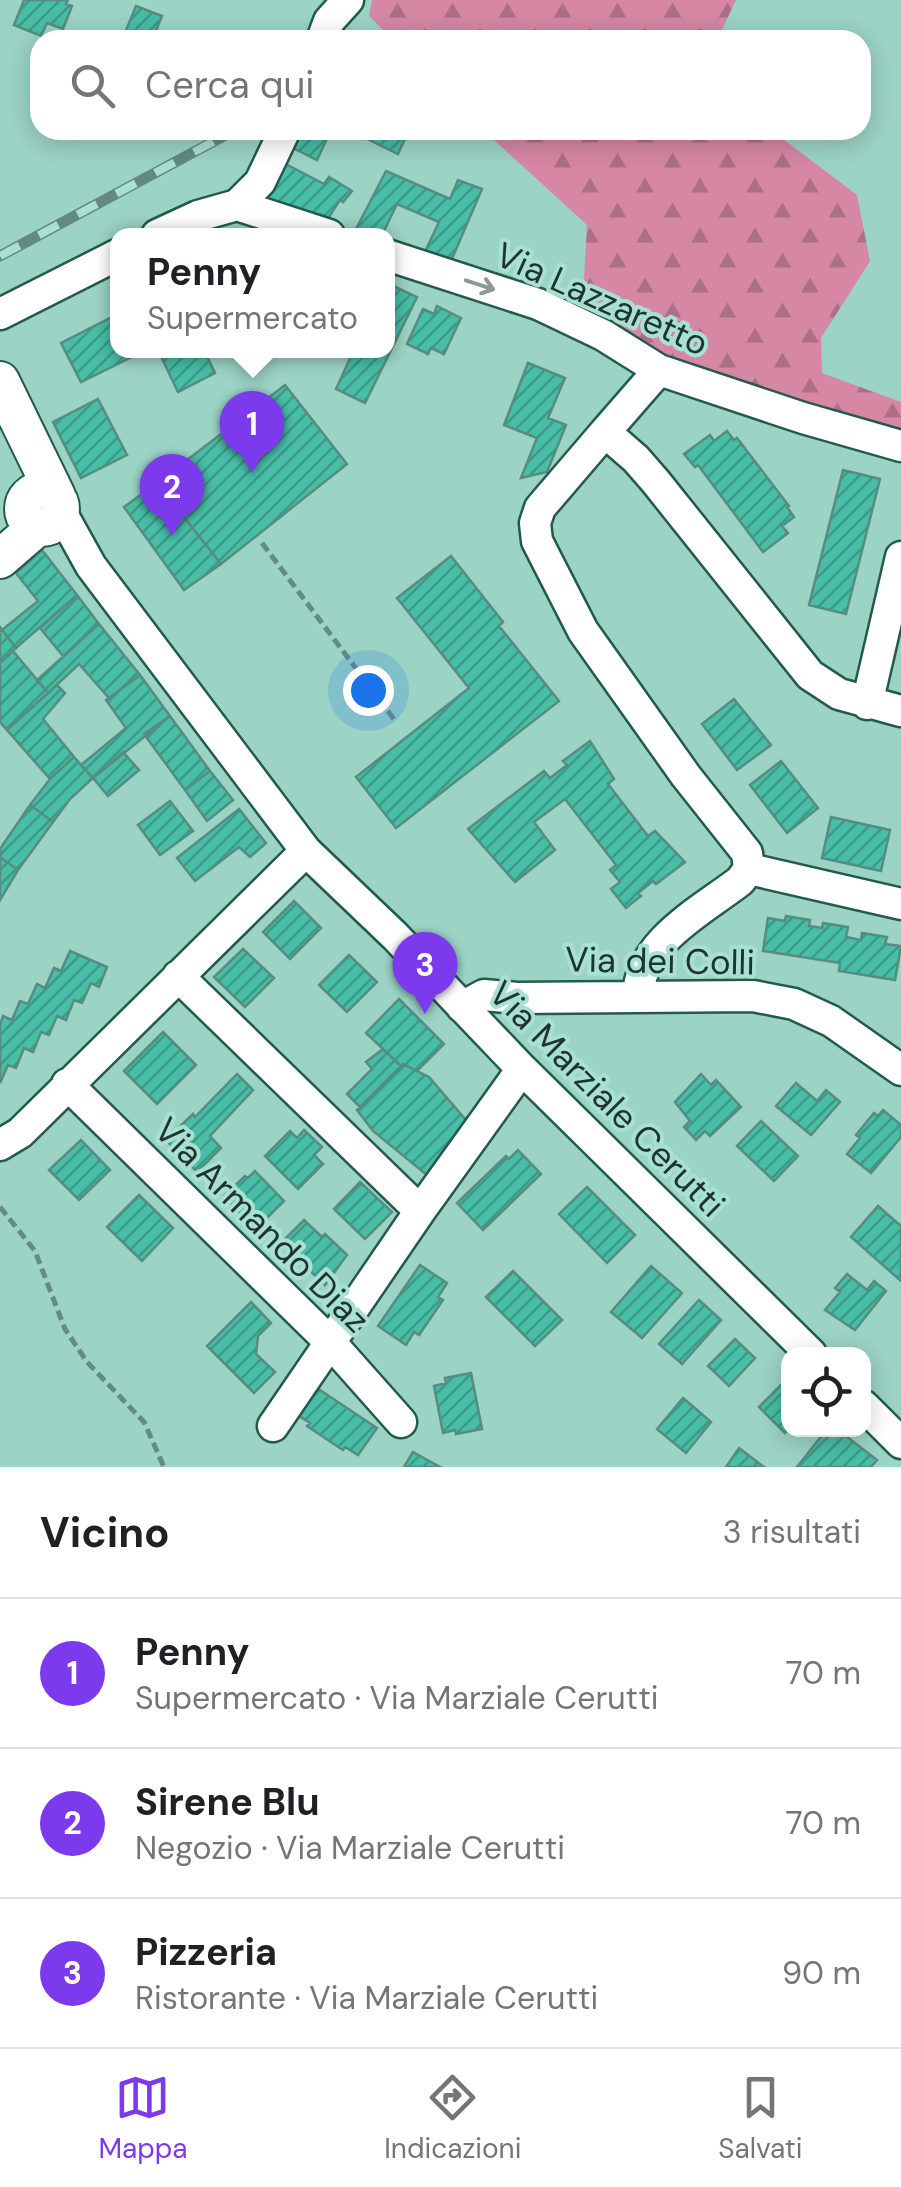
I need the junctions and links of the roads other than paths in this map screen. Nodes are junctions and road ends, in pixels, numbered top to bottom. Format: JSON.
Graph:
{"nodes":[{"id":1,"x":348,"y":0,"type":"edge"},
{"id":2,"x":326,"y":30,"type":"edge"},
{"id":3,"x":280,"y":140,"type":"edge"},
{"id":4,"x":237,"y":205,"type":"junction"},
{"id":5,"x":173,"y":228,"type":"edge"},
{"id":6,"x":305,"y":228,"type":"edge"},
{"id":7,"x":395,"y":258,"type":"edge"},
{"id":8,"x":110,"y":259,"type":"edge"},
{"id":9,"x":0,"y":314,"type":"edge"},
{"id":10,"x":659,"y":370,"type":"junction"},
{"id":11,"x":6,"y":394,"type":"edge"},
{"id":12,"x":605,"y":432,"type":"junction"},
{"id":13,"x":901,"y":446,"type":"edge"},
{"id":14,"x":42,"y":512,"type":"junction"},
{"id":15,"x":0,"y":550,"type":"edge"},
{"id":16,"x":901,"y":557,"type":"edge"},
{"id":17,"x":0,"y":559,"type":"edge"},
{"id":18,"x":868,"y":704,"type":"junction"},
{"id":19,"x":901,"y":712,"type":"edge"},
{"id":20,"x":306,"y":851,"type":"junction"},
{"id":21,"x":749,"y":869,"type":"junction"},
{"id":22,"x":901,"y":904,"type":"edge"},
{"id":23,"x":178,"y":976,"type":"junction"},
{"id":24,"x":638,"y":997,"type":"junction"},
{"id":25,"x":462,"y":1007,"type":"junction"},
{"id":26,"x":522,"y":1069,"type":"junction"},
{"id":27,"x":901,"y":1070,"type":"edge"},
{"id":28,"x":67,"y":1084,"type":"junction"},
{"id":29,"x":0,"y":1145,"type":"edge"},
{"id":30,"x":420,"y":1211,"type":"junction"},
{"id":31,"x":330,"y":1342,"type":"junction"},
{"id":32,"x":805,"y":1347,"type":"edge"},
{"id":33,"x":871,"y":1413,"type":"edge"},
{"id":34,"x":401,"y":1422,"type":"dead end"},
{"id":35,"x":273,"y":1426,"type":"dead end"},
{"id":36,"x":901,"y":1443,"type":"edge"}],
"edges":[{"from":1,"to":2,"type":"street"},
{"from":3,"to":4,"type":"street"},
{"from":4,"to":5,"type":"street"},
{"from":4,"to":6,"type":"street"},
{"from":7,"to":10,"type":"street","name":"Via Lazzaretto","one_way":true},
{"from":8,"to":9,"type":"street"},
{"from":10,"to":12,"type":"street"},
{"from":10,"to":13,"type":"street","name":"Via Lazzaretto"},
{"from":11,"to":14,"type":"main road"},
{"from":12,"to":18,"type":"street"},
{"from":12,"to":21,"type":"street"},
{"from":14,"to":15,"type":"main road"},
{"from":14,"to":17,"type":"main road"},
{"from":14,"to":20,"type":"street","name":"Via Marziale Cerutti"},
{"from":16,"to":18,"type":"street"},
{"from":18,"to":19,"type":"street"},
{"from":20,"to":23,"type":"street"},
{"from":20,"to":25,"type":"street","name":"Via Marziale Cerutti"},
{"from":21,"to":22,"type":"street"},
{"from":21,"to":24,"type":"street"},
{"from":23,"to":28,"type":"street"},
{"from":23,"to":30,"type":"street"},
{"from":24,"to":25,"type":"street","name":"Via dei Colli"},
{"from":24,"to":27,"type":"street","name":"Via dei Colli"},
{"from":25,"to":26,"type":"street","name":"Via Marziale Cerutti"},
{"from":26,"to":30,"type":"street"},
{"from":26,"to":32,"type":"street","name":"Via Marziale Cerutti"},
{"from":28,"to":29,"type":"street"},
{"from":28,"to":31,"type":"street","name":"Via Armando Diaz"},
{"from":30,"to":31,"type":"street"},
{"from":31,"to":34,"type":"street","name":"Via Armando Diaz"},
{"from":31,"to":35,"type":"street"},
{"from":33,"to":36,"type":"street"}]}
